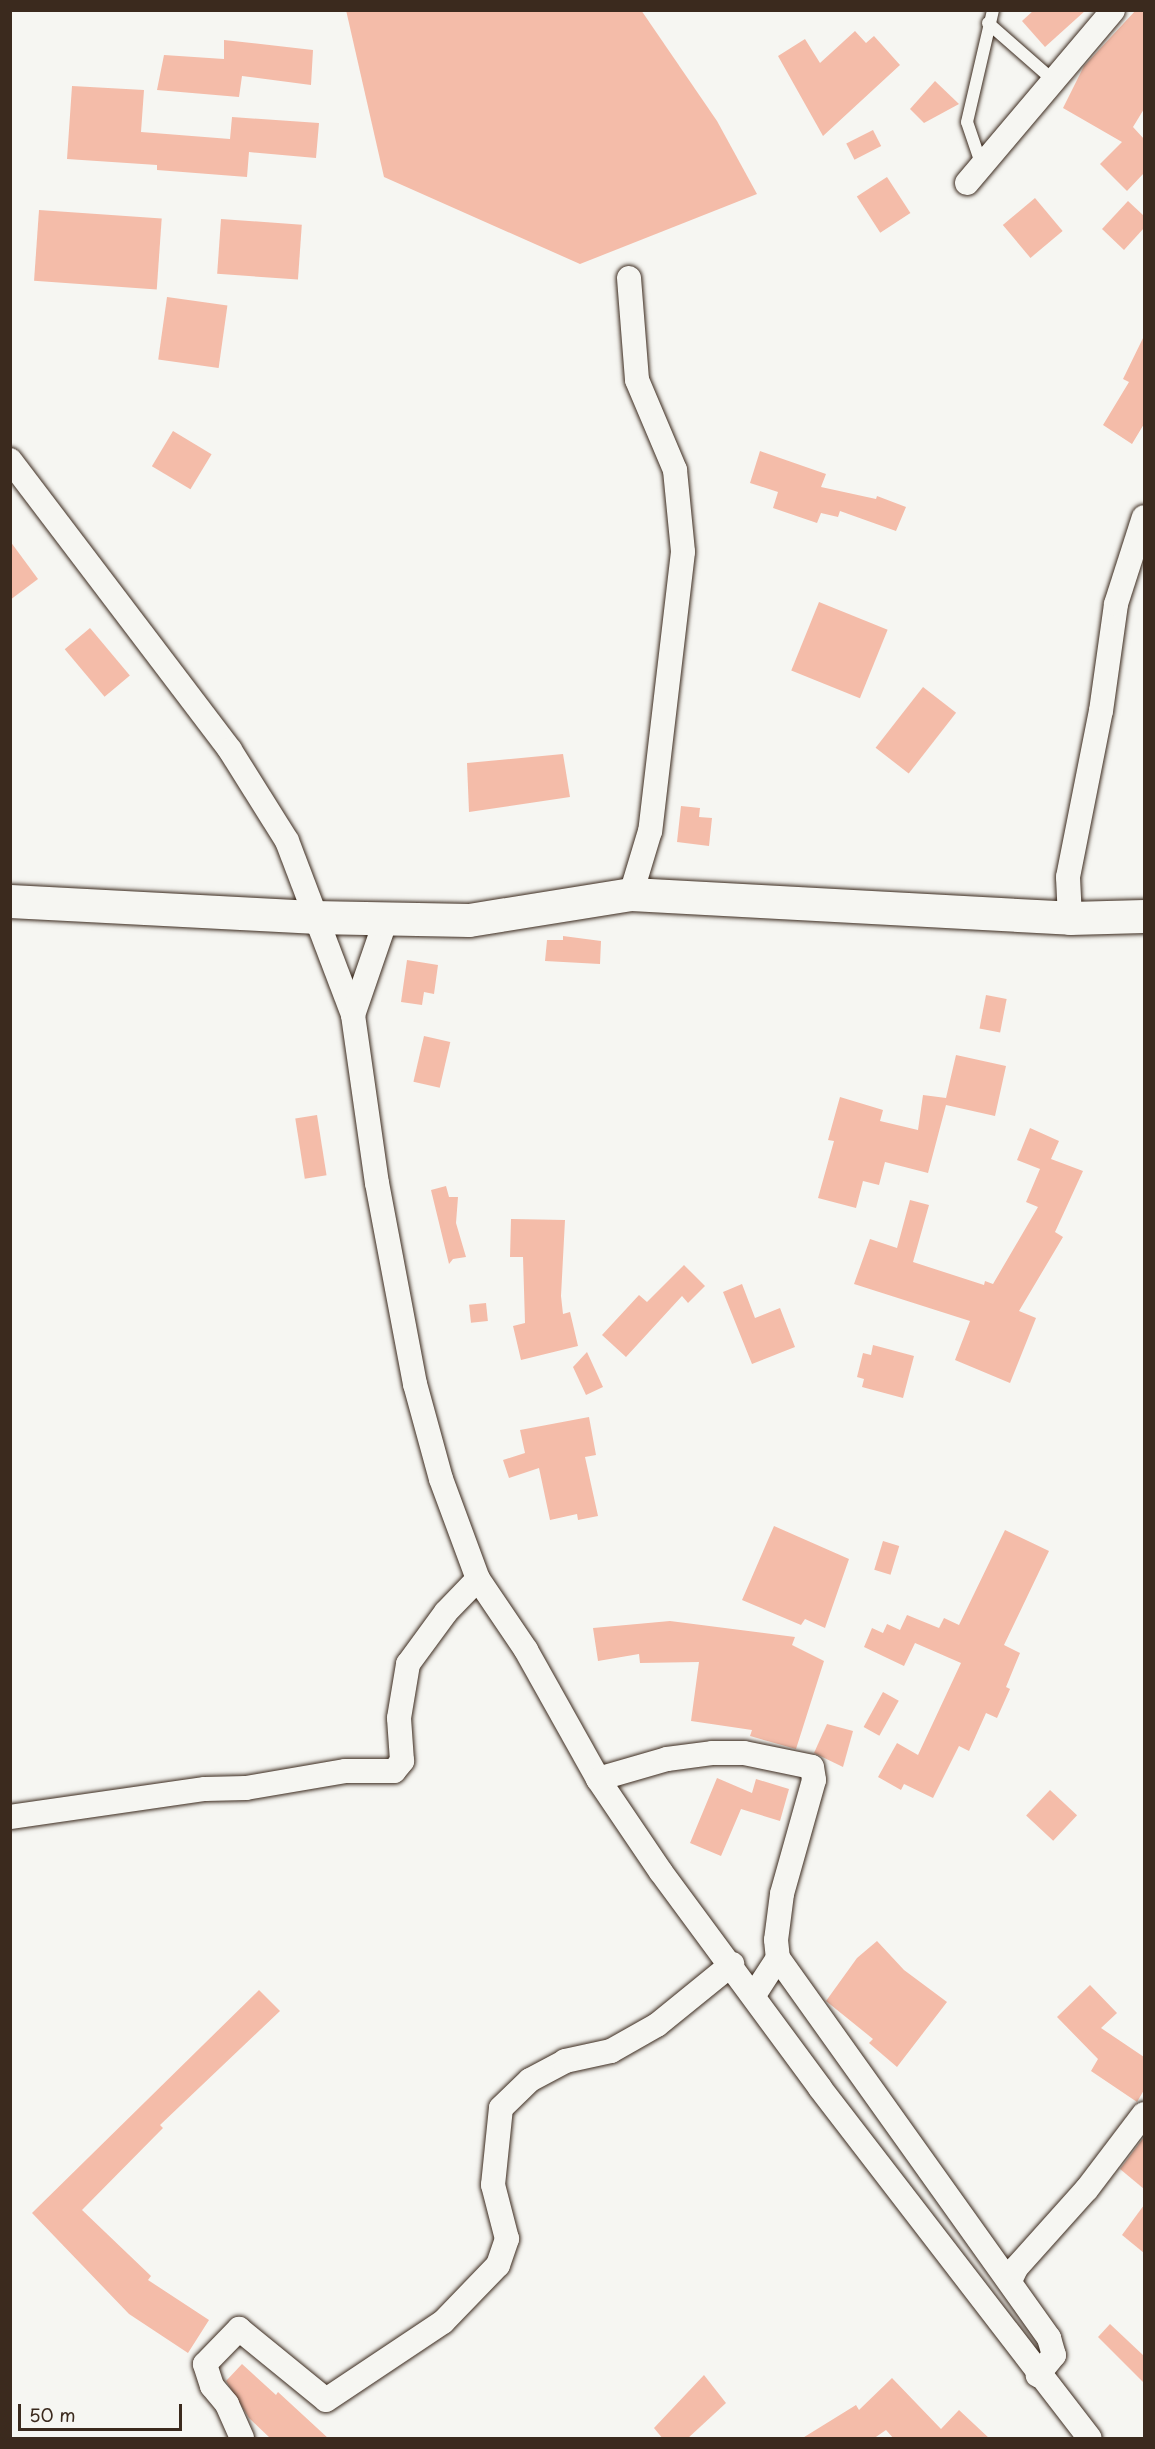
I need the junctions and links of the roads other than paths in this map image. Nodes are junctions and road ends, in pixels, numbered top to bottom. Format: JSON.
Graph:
{"nodes":[{"id":1,"x":993,"y":10,"type":"edge"},
{"id":2,"x":1113,"y":10,"type":"edge"},
{"id":3,"x":987,"y":23,"type":"junction"},
{"id":4,"x":1054,"y":81,"type":"junction"},
{"id":5,"x":974,"y":174,"type":"joint"},
{"id":6,"x":629,"y":278,"type":"dead end"},
{"id":7,"x":10,"y":460,"type":"edge"},
{"id":8,"x":1144,"y":517,"type":"edge"},
{"id":9,"x":631,"y":894,"type":"junction"},
{"id":10,"x":10,"y":901,"type":"edge"},
{"id":11,"x":1144,"y":916,"type":"edge"},
{"id":12,"x":313,"y":917,"type":"junction"},
{"id":13,"x":1070,"y":918,"type":"junction"},
{"id":14,"x":386,"y":919,"type":"junction"},
{"id":15,"x":353,"y":1015,"type":"junction"},
{"id":16,"x":478,"y":1579,"type":"junction"},
{"id":17,"x":598,"y":1779,"type":"junction"},
{"id":18,"x":10,"y":1817,"type":"edge"},
{"id":19,"x":778,"y":1958,"type":"junction"},
{"id":20,"x":732,"y":1964,"type":"junction"},
{"id":21,"x":754,"y":1995,"type":"junction"},
{"id":22,"x":1144,"y":2114,"type":"edge"},
{"id":23,"x":1010,"y":2281,"type":"junction"},
{"id":24,"x":1038,"y":2375,"type":"junction"},
{"id":25,"x":242,"y":2439,"type":"edge"},
{"id":26,"x":1090,"y":2439,"type":"edge"}],
"edges":[{"from":1,"to":3,"type":"lane"},
{"from":2,"to":4,"type":"street"},
{"from":3,"to":4,"type":"lane"},
{"from":3,"to":5,"type":"lane"},
{"from":4,"to":5,"type":"street"},
{"from":6,"to":9,"type":"street"},
{"from":7,"to":12,"type":"street"},
{"from":8,"to":13,"type":"street"},
{"from":9,"to":13,"type":"main road"},
{"from":9,"to":14,"type":"main road"},
{"from":10,"to":12,"type":"main road"},
{"from":11,"to":13,"type":"main road"},
{"from":12,"to":14,"type":"main road"},
{"from":12,"to":15,"type":"street"},
{"from":14,"to":15,"type":"street"},
{"from":15,"to":16,"type":"street"},
{"from":16,"to":17,"type":"street"},
{"from":16,"to":18,"type":"street"},
{"from":17,"to":19,"type":"street"},
{"from":17,"to":20,"type":"street"},
{"from":19,"to":21,"type":"street"},
{"from":19,"to":23,"type":"street"},
{"from":20,"to":21,"type":"street"},
{"from":20,"to":25,"type":"street"},
{"from":21,"to":24,"type":"street"},
{"from":22,"to":23,"type":"street"},
{"from":23,"to":24,"type":"street"},
{"from":24,"to":26,"type":"street"}]}
